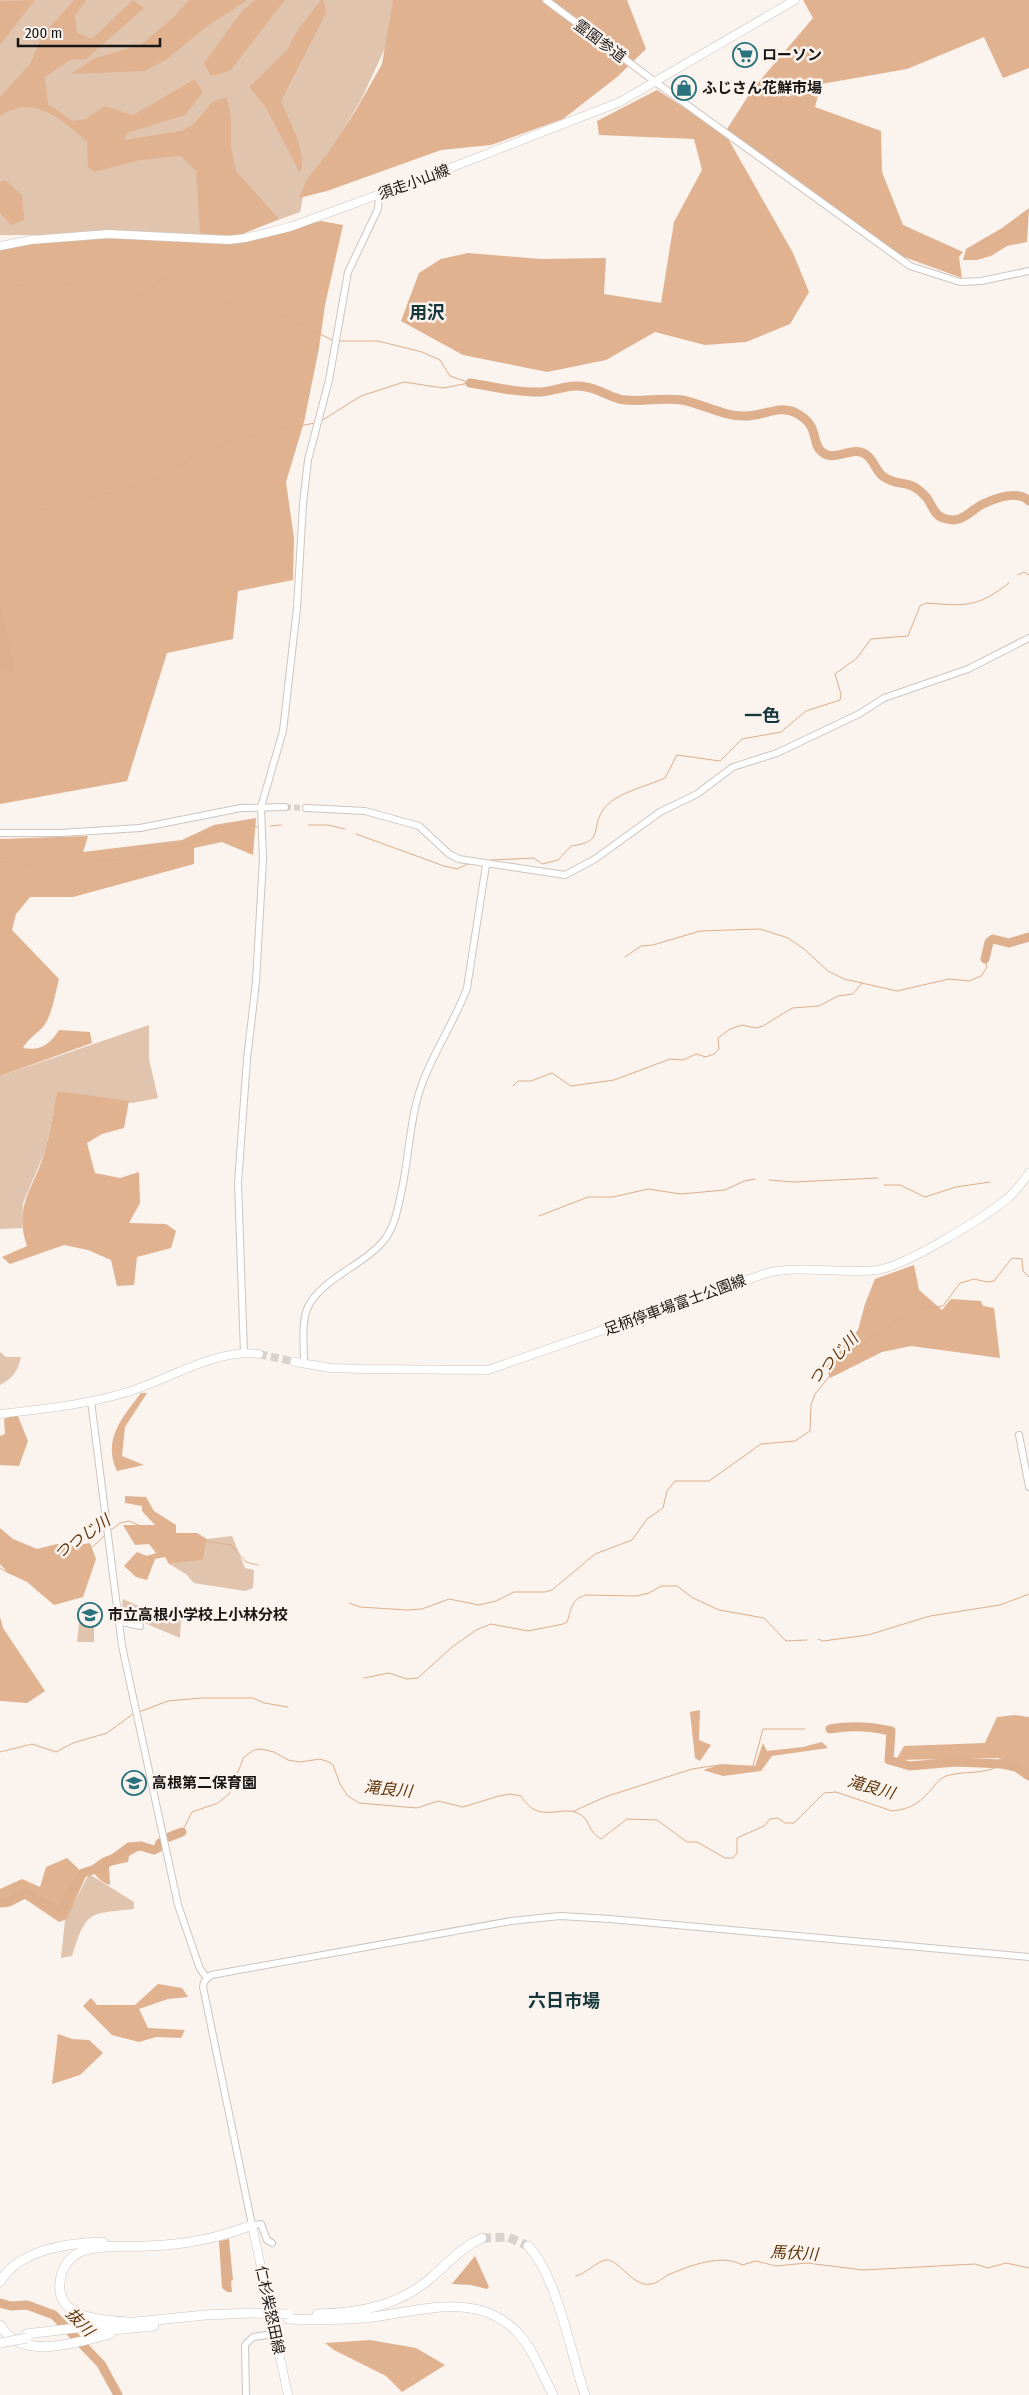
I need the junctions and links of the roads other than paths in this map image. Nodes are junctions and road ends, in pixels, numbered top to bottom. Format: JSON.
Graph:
{"nodes":[{"id":1,"x":546,"y":0,"type":"edge"},
{"id":2,"x":796,"y":0,"type":"edge"},
{"id":3,"x":654,"y":81,"type":"junction"},
{"id":4,"x":379,"y":194,"type":"junction"},
{"id":5,"x":0,"y":246,"type":"edge"},
{"id":6,"x":1029,"y":271,"type":"edge"},
{"id":7,"x":1029,"y":638,"type":"edge"},
{"id":8,"x":261,"y":807,"type":"junction"},
{"id":9,"x":285,"y":807,"type":"tunnel mouth"},
{"id":10,"x":306,"y":808,"type":"tunnel mouth"},
{"id":11,"x":0,"y":833,"type":"edge"},
{"id":12,"x":486,"y":865,"type":"junction"},
{"id":13,"x":1029,"y":1173,"type":"edge"},
{"id":14,"x":244,"y":1353,"type":"junction"},
{"id":15,"x":259,"y":1354,"type":"tunnel mouth"},
{"id":16,"x":299,"y":1363,"type":"joint"},
{"id":17,"x":91,"y":1401,"type":"junction"},
{"id":18,"x":0,"y":1414,"type":"edge"},
{"id":19,"x":1019,"y":1435,"type":"dead end"},
{"id":20,"x":1029,"y":1487,"type":"edge"},
{"id":21,"x":118,"y":1622,"type":"junction"},
{"id":22,"x":140,"y":1626,"type":"dead end"},
{"id":23,"x":1029,"y":1957,"type":"edge"},
{"id":24,"x":207,"y":1978,"type":"junction"},
{"id":25,"x":252,"y":2225,"type":"junction"},
{"id":26,"x":482,"y":2238,"type":"tunnel mouth"},
{"id":27,"x":272,"y":2243,"type":"dead end"},
{"id":28,"x":528,"y":2246,"type":"tunnel mouth"},
{"id":29,"x":0,"y":2282,"type":"edge"},
{"id":30,"x":288,"y":2316,"type":"junction"},
{"id":31,"x":0,"y":2325,"type":"edge"},
{"id":32,"x":132,"y":2325,"type":"junction"},
{"id":33,"x":92,"y":2332,"type":"junction"},
{"id":34,"x":275,"y":2334,"type":"junction"},
{"id":35,"x":27,"y":2336,"type":"junction"},
{"id":36,"x":0,"y":2338,"type":"edge"},
{"id":37,"x":0,"y":2343,"type":"edge"},
{"id":38,"x":246,"y":2395,"type":"edge"},
{"id":39,"x":288,"y":2395,"type":"edge"},
{"id":40,"x":553,"y":2395,"type":"edge"},
{"id":41,"x":585,"y":2395,"type":"edge"}],
"edges":[{"from":1,"to":3,"type":"street","name":"霊園参道"},
{"from":2,"to":3,"type":"main road","name":"須走小山線"},
{"from":3,"to":4,"type":"main road","name":"須走小山線"},
{"from":3,"to":6,"type":"street","name":"霊園参道"},
{"from":4,"to":5,"type":"main road","name":"須走小山線"},
{"from":4,"to":8,"type":"street"},
{"from":7,"to":12,"type":"street"},
{"from":8,"to":9,"type":"street"},
{"from":8,"to":11,"type":"street"},
{"from":8,"to":14,"type":"street"},
{"from":10,"to":12,"type":"street"},
{"from":12,"to":16,"type":"street"},
{"from":13,"to":16,"type":"main road","name":"足柄停車場富士公園線"},
{"from":14,"to":15,"type":"main road"},
{"from":14,"to":17,"type":"main road"},
{"from":17,"to":18,"type":"main road"},
{"from":17,"to":21,"type":"street"},
{"from":19,"to":20,"type":"street"},
{"from":21,"to":22,"type":"street"},
{"from":21,"to":24,"type":"street"},
{"from":23,"to":24,"type":"street"},
{"from":24,"to":25,"type":"street"},
{"from":25,"to":27,"type":"street"},
{"from":25,"to":29,"type":"highway"},
{"from":25,"to":32,"type":"highway"},
{"from":25,"to":34,"type":"main road","name":"仁杉柴怒田線"},
{"from":26,"to":30,"type":"highway"},
{"from":28,"to":41,"type":"highway"},
{"from":30,"to":32,"type":"highway","bridge":true},
{"from":30,"to":40,"type":"highway"},
{"from":31,"to":33,"type":"highway"},
{"from":32,"to":33,"type":"highway"},
{"from":33,"to":35,"type":"highway"},
{"from":34,"to":38,"type":"street"},
{"from":34,"to":39,"type":"main road","name":"仁杉柴怒田線"},
{"from":35,"to":36,"type":"highway"},
{"from":35,"to":37,"type":"highway","bridge":true}]}
